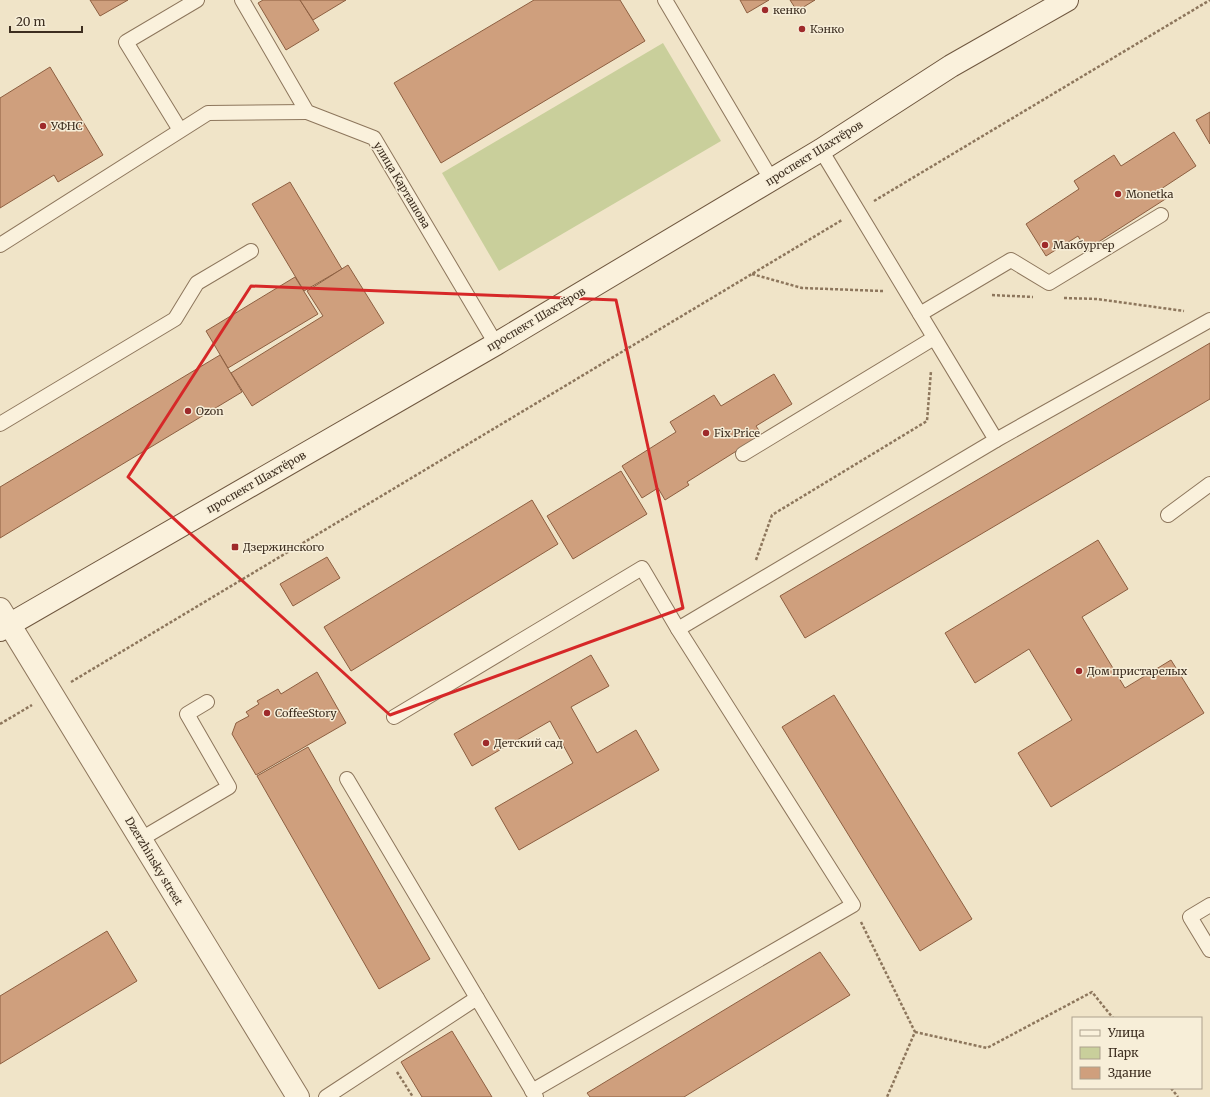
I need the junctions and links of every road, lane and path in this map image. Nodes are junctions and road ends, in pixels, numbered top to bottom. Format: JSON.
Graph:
{"nodes":[{"id":1,"x":197,"y":0,"type":"edge"},
{"id":2,"x":242,"y":0,"type":"edge"},
{"id":3,"x":665,"y":0,"type":"edge"},
{"id":4,"x":1067,"y":0,"type":"edge"},
{"id":5,"x":1210,"y":0,"type":"edge"},
{"id":6,"x":307,"y":112,"type":"junction"},
{"id":7,"x":180,"y":130,"type":"junction"},
{"id":8,"x":821,"y":150,"type":"junction"},
{"id":9,"x":771,"y":179,"type":"junction"},
{"id":10,"x":858,"y":210,"type":"junction"},
{"id":11,"x":1160,"y":215,"type":"dead end"},
{"id":12,"x":0,"y":245,"type":"edge"},
{"id":13,"x":250,"y":251,"type":"dead end"},
{"id":14,"x":1097,"y":299,"type":"dead end"},
{"id":15,"x":1188,"y":312,"type":"dead end"},
{"id":16,"x":920,"y":314,"type":"junction"},
{"id":17,"x":1210,"y":320,"type":"edge"},
{"id":18,"x":934,"y":338,"type":"junction"},
{"id":19,"x":496,"y":344,"type":"junction"},
{"id":20,"x":0,"y":424,"type":"edge"},
{"id":21,"x":996,"y":440,"type":"junction"},
{"id":22,"x":743,"y":454,"type":"dead end"},
{"id":23,"x":1210,"y":484,"type":"edge"},
{"id":24,"x":1168,"y":515,"type":"dead end"},
{"id":25,"x":746,"y":589,"type":"junction"},
{"id":26,"x":3,"y":621,"type":"edge"},
{"id":27,"x":678,"y":629,"type":"junction"},
{"id":28,"x":52,"y":693,"type":"junction"},
{"id":29,"x":208,"y":702,"type":"dead end"},
{"id":30,"x":394,"y":716,"type":"dead end"},
{"id":31,"x":0,"y":724,"type":"edge"},
{"id":32,"x":347,"y":779,"type":"dead end"},
{"id":33,"x":140,"y":839,"type":"junction"},
{"id":34,"x":853,"y":905,"type":"junction"},
{"id":35,"x":1210,"y":905,"type":"edge"},
{"id":36,"x":1210,"y":950,"type":"edge"},
{"id":37,"x":477,"y":998,"type":"junction"},
{"id":38,"x":1112,"y":1017,"type":"edge"},
{"id":39,"x":915,"y":1032,"type":"junction"},
{"id":40,"x":388,"y":1056,"type":"junction"},
{"id":41,"x":1172,"y":1089,"type":"edge"},
{"id":42,"x":534,"y":1094,"type":"edge"},
{"id":43,"x":298,"y":1097,"type":"edge"},
{"id":44,"x":326,"y":1097,"type":"edge"},
{"id":45,"x":413,"y":1097,"type":"edge"},
{"id":46,"x":887,"y":1097,"type":"edge"},
{"id":47,"x":1178,"y":1097,"type":"edge"}],
"edges":[{"from":1,"to":7,"type":"lane"},
{"from":2,"to":6,"type":"lane"},
{"from":3,"to":9,"type":"lane"},
{"from":4,"to":8,"type":"main road","name":"проспект Шахтёров"},
{"from":5,"to":10,"type":"path"},
{"from":6,"to":7,"type":"lane"},
{"from":6,"to":19,"type":"lane","name":"улица Карташова"},
{"from":7,"to":12,"type":"lane"},
{"from":8,"to":9,"type":"main road","name":"проспект Шахтёров"},
{"from":8,"to":10,"type":"lane"},
{"from":9,"to":19,"type":"main road","name":"проспект Шахтёров"},
{"from":10,"to":16,"type":"lane"},
{"from":10,"to":28,"type":"path"},
{"from":11,"to":16,"type":"lane"},
{"from":13,"to":20,"type":"lane"},
{"from":14,"to":15,"type":"path"},
{"from":16,"to":18,"type":"lane"},
{"from":17,"to":21,"type":"lane"},
{"from":18,"to":21,"type":"lane"},
{"from":18,"to":22,"type":"lane"},
{"from":18,"to":25,"type":"path"},
{"from":19,"to":26,"type":"main road","name":"проспект Шахтёров"},
{"from":21,"to":25,"type":"lane"},
{"from":23,"to":24,"type":"lane"},
{"from":25,"to":27,"type":"lane"},
{"from":26,"to":28,"type":"main road","name":"Dzerzhinsky street"},
{"from":27,"to":30,"type":"lane"},
{"from":27,"to":34,"type":"lane"},
{"from":28,"to":31,"type":"path"},
{"from":28,"to":33,"type":"main road","name":"Dzerzhinsky street"},
{"from":29,"to":33,"type":"lane"},
{"from":32,"to":37,"type":"lane"},
{"from":33,"to":43,"type":"main road","name":"Dzerzhinsky street"},
{"from":34,"to":39,"type":"path"},
{"from":34,"to":42,"type":"lane"},
{"from":35,"to":36,"type":"lane"},
{"from":37,"to":40,"type":"lane"},
{"from":37,"to":42,"type":"lane"},
{"from":38,"to":39,"type":"path"},
{"from":39,"to":46,"type":"path"},
{"from":40,"to":44,"type":"lane"},
{"from":40,"to":45,"type":"path"},
{"from":41,"to":47,"type":"path"}]}
